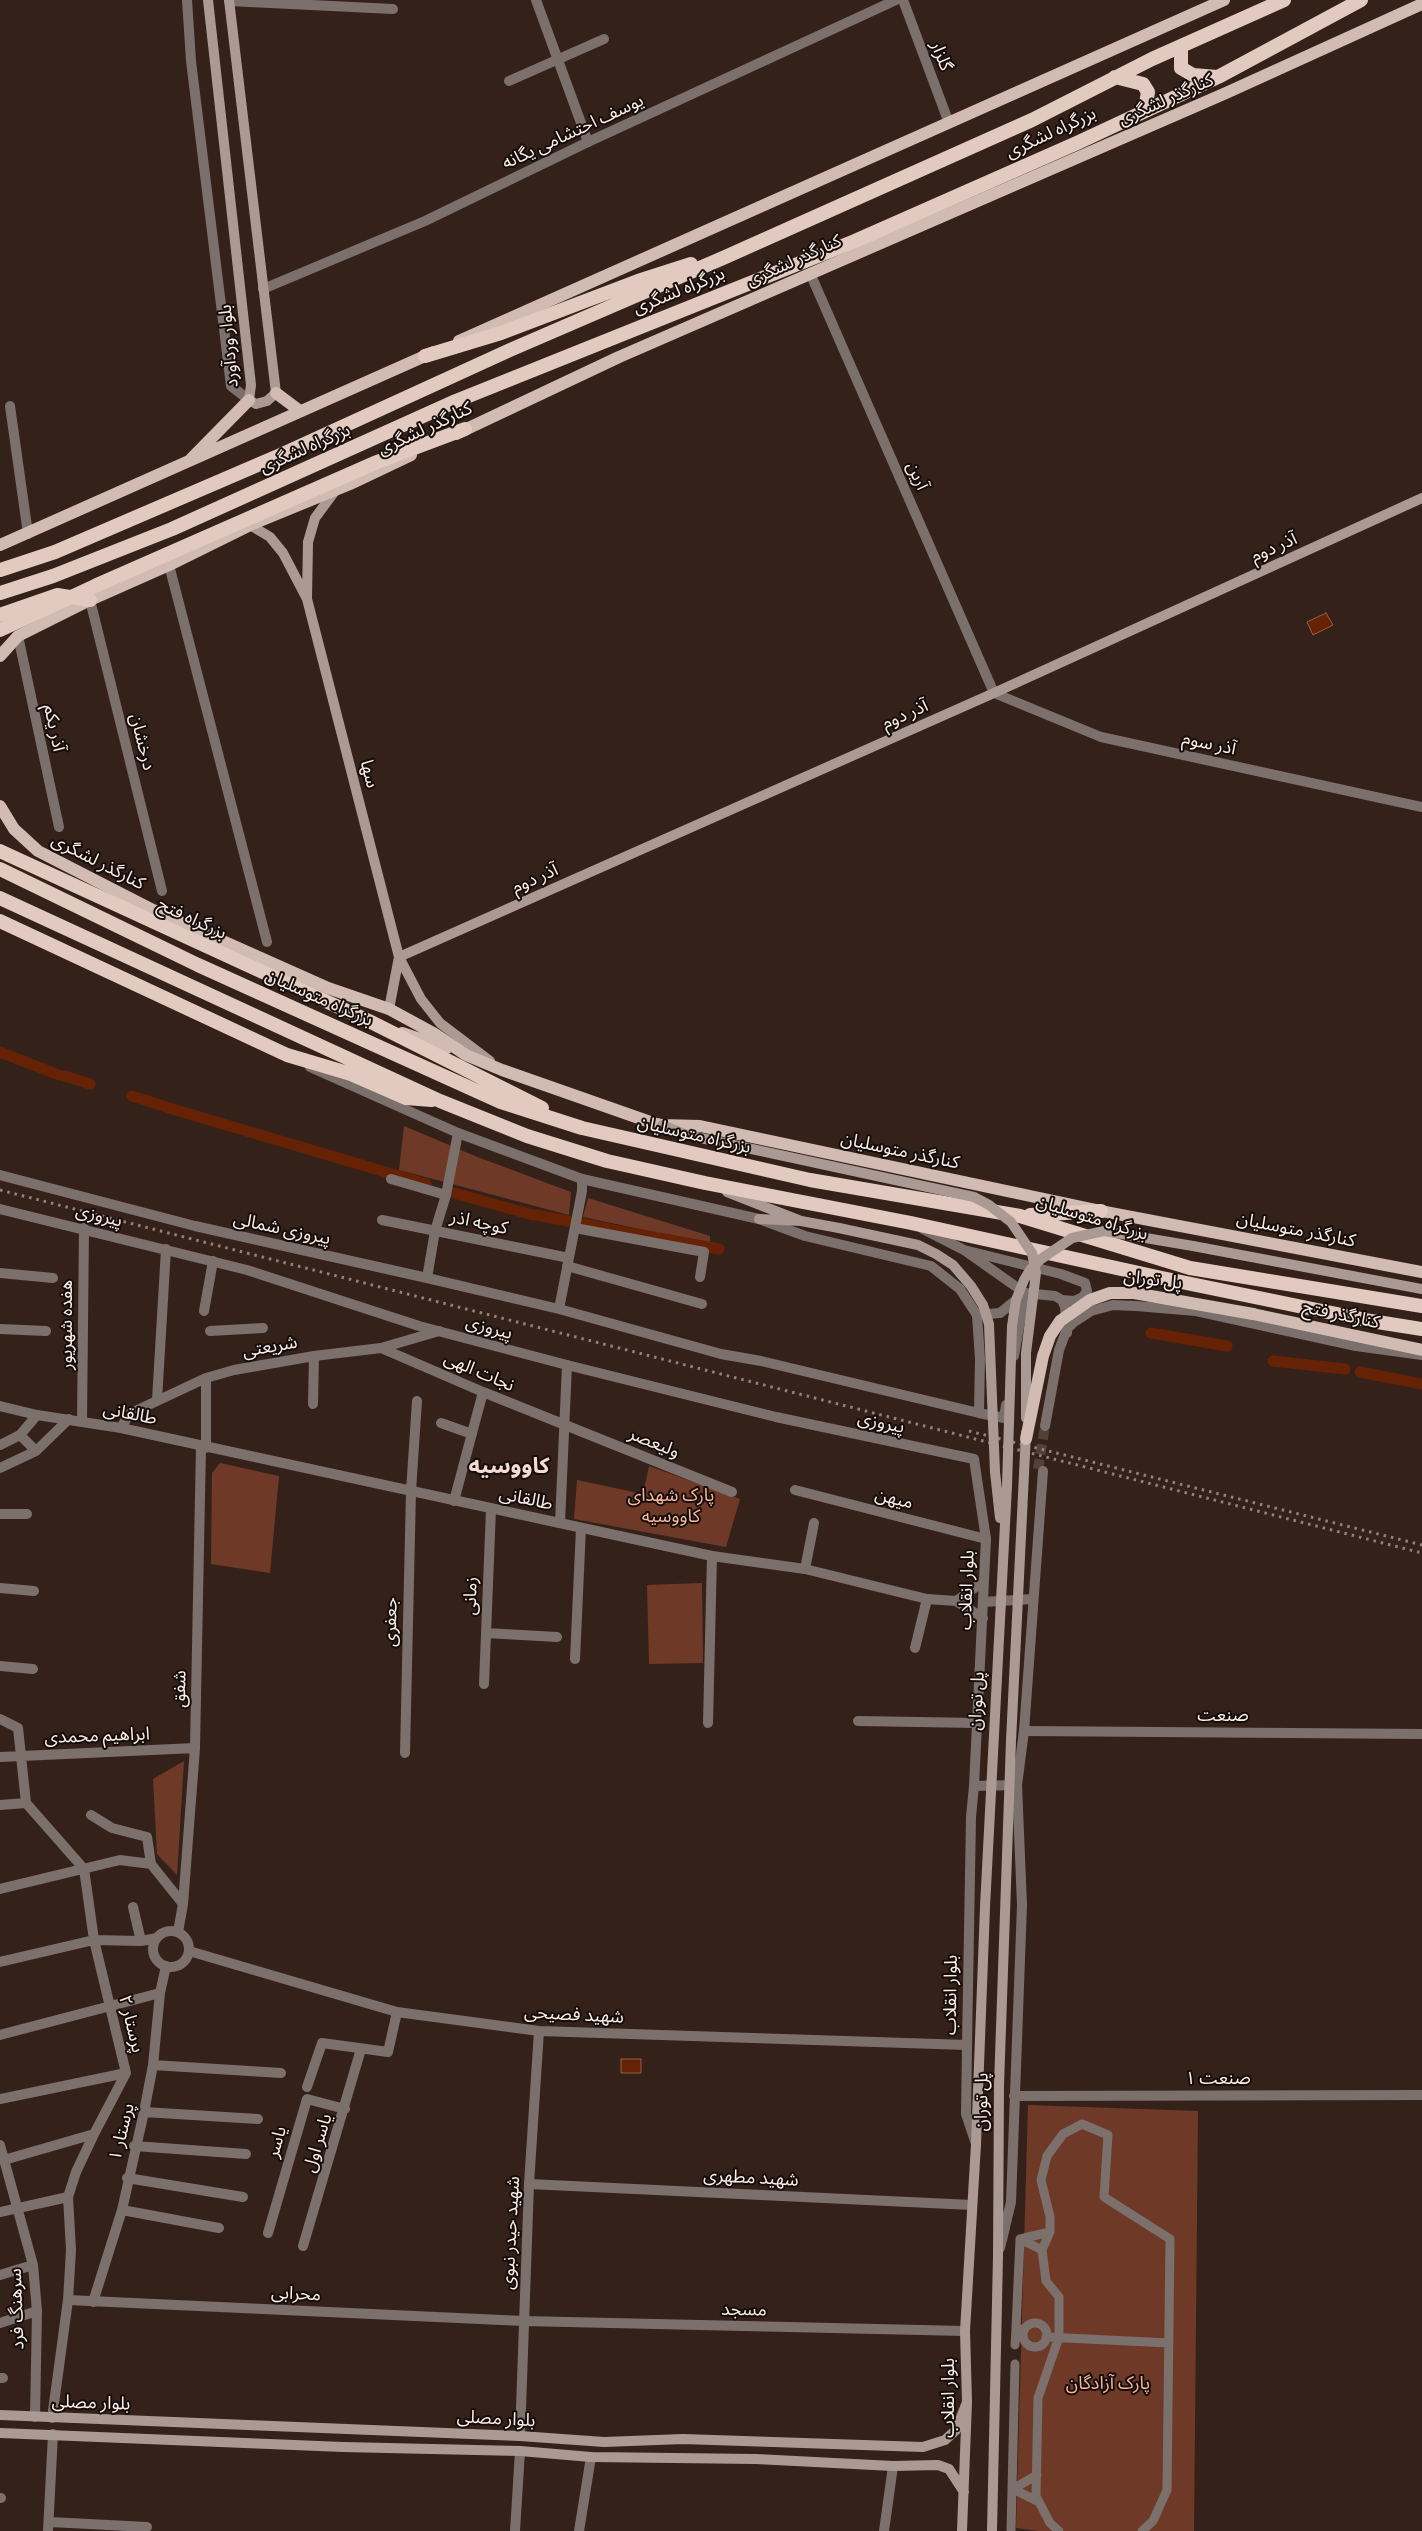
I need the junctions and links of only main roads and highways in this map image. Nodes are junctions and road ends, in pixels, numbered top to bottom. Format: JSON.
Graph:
{"nodes":[{"id":1,"x":208,"y":0,"type":"edge"},
{"id":2,"x":1224,"y":0,"type":"edge"},
{"id":3,"x":1284,"y":0,"type":"edge"},
{"id":4,"x":1361,"y":0,"type":"edge"},
{"id":5,"x":229,"y":1,"type":"edge"},
{"id":6,"x":1422,"y":4,"type":"edge"},
{"id":7,"x":1181,"y":47,"type":"junction"},
{"id":8,"x":1115,"y":77,"type":"junction"},
{"id":9,"x":1218,"y":77,"type":"junction"},
{"id":10,"x":1145,"y":109,"type":"junction"},
{"id":11,"x":723,"y":258,"type":"junction"},
{"id":12,"x":425,"y":356,"type":"junction"},
{"id":13,"x":276,"y":393,"type":"junction"},
{"id":14,"x":249,"y":400,"type":"junction"},
{"id":15,"x":300,"y":411,"type":"junction"},
{"id":16,"x":465,"y":429,"type":"junction"},
{"id":17,"x":186,"y":464,"type":"junction"},
{"id":18,"x":334,"y":490,"type":"junction"},
{"id":19,"x":1422,"y":498,"type":"edge"},
{"id":20,"x":250,"y":525,"type":"junction"},
{"id":21,"x":0,"y":545,"type":"edge"},
{"id":22,"x":0,"y":570,"type":"edge"},
{"id":23,"x":0,"y":593,"type":"edge"},
{"id":24,"x":307,"y":599,"type":"junction"},
{"id":25,"x":90,"y":600,"type":"junction"},
{"id":26,"x":0,"y":615,"type":"edge"},
{"id":27,"x":0,"y":630,"type":"edge"},
{"id":28,"x":0,"y":656,"type":"edge"},
{"id":29,"x":0,"y":806,"type":"edge"},
{"id":30,"x":0,"y":851,"type":"edge"},
{"id":31,"x":0,"y":869,"type":"edge"},
{"id":32,"x":0,"y":898,"type":"edge"},
{"id":33,"x":0,"y":921,"type":"edge"},
{"id":34,"x":399,"y":957,"type":"junction"},
{"id":35,"x":389,"y":1009,"type":"junction"},
{"id":36,"x":368,"y":1021,"type":"junction"},
{"id":37,"x":466,"y":1055,"type":"junction"},
{"id":38,"x":502,"y":1070,"type":"junction"},
{"id":39,"x":440,"y":1101,"type":"junction"},
{"id":40,"x":662,"y":1125,"type":"junction"},
{"id":41,"x":582,"y":1128,"type":"junction"},
{"id":42,"x":705,"y":1183,"type":"junction"},
{"id":43,"x":1102,"y":1212,"type":"junction"},
{"id":44,"x":1020,"y":1216,"type":"junction"},
{"id":45,"x":759,"y":1219,"type":"road end"},
{"id":46,"x":801,"y":1221,"type":"junction"},
{"id":47,"x":1422,"y":1272,"type":"edge"},
{"id":48,"x":1422,"y":1289,"type":"edge"},
{"id":49,"x":1422,"y":1306,"type":"edge"},
{"id":50,"x":1253,"y":1314,"type":"joint"},
{"id":51,"x":1422,"y":1329,"type":"edge"},
{"id":52,"x":1422,"y":1350,"type":"edge"},
{"id":53,"x":1026,"y":1439,"type":"junction"},
{"id":54,"x":1002,"y":1544,"type":"junction"},
{"id":55,"x":976,"y":2144,"type":"joint"},
{"id":56,"x":966,"y":2402,"type":"junction"},
{"id":57,"x":0,"y":2415,"type":"edge"},
{"id":58,"x":52,"y":2418,"type":"junction"},
{"id":59,"x":0,"y":2433,"type":"edge"},
{"id":60,"x":53,"y":2434,"type":"junction"},
{"id":61,"x":520,"y":2436,"type":"junction"},
{"id":62,"x":520,"y":2450,"type":"junction"},
{"id":63,"x":964,"y":2492,"type":"junction"},
{"id":64,"x":962,"y":2531,"type":"edge"},
{"id":65,"x":992,"y":2531,"type":"edge"}],
"edges":[{"from":1,"to":14,"type":"main road","name":"بلوار وردآورد"},
{"from":2,"to":12,"type":"main road"},
{"from":3,"to":7,"type":"highway","name":"بزرگراه لشگری"},
{"from":4,"to":9,"type":"highway","name":"بزرگراه لشگری"},
{"from":5,"to":13,"type":"main road"},
{"from":6,"to":16,"type":"main road","name":"کنارگذر لشگری"},
{"from":7,"to":8,"type":"highway","name":"بزرگراه لشگری"},
{"from":7,"to":9,"type":"highway"},
{"from":8,"to":10,"type":"highway"},
{"from":8,"to":11,"type":"highway","name":"بزرگراه لشگری"},
{"from":9,"to":10,"type":"highway","name":"بزرگراه لشگری"},
{"from":10,"to":23,"type":"highway","name":"بزرگراه لشگری"},
{"from":11,"to":12,"type":"highway"},
{"from":11,"to":22,"type":"highway","name":"بزرگراه لشگری"},
{"from":12,"to":15,"type":"main road"},
{"from":13,"to":14,"type":"main road"},
{"from":13,"to":15,"type":"main road"},
{"from":14,"to":17,"type":"main road"},
{"from":15,"to":17,"type":"main road"},
{"from":16,"to":18,"type":"main road","name":"کنارگذر لشگری"},
{"from":16,"to":27,"type":"highway","bridge":true},
{"from":17,"to":21,"type":"main road"},
{"from":18,"to":20,"type":"main road","name":"کنارگذر لشگری"},
{"from":18,"to":24,"type":"main road"},
{"from":19,"to":34,"type":"main road","name":"آذر دوم"},
{"from":20,"to":24,"type":"main road"},
{"from":20,"to":25,"type":"main road","name":"کنارگذر لشگری"},
{"from":24,"to":34,"type":"main road","name":"سها"},
{"from":25,"to":26,"type":"highway"},
{"from":25,"to":28,"type":"main road","name":"کنارگذر لشگری"},
{"from":29,"to":35,"type":"main road","name":"کنارگذر لشگری"},
{"from":30,"to":36,"type":"highway","name":"بزرگراه فتح"},
{"from":31,"to":41,"type":"highway","name":"بزرگراه متوسلیان"},
{"from":32,"to":39,"type":"highway"},
{"from":33,"to":39,"type":"highway"},
{"from":34,"to":35,"type":"main road","name":"سها"},
{"from":34,"to":38,"type":"main road","name":"سها"},
{"from":35,"to":37,"type":"main road","name":"کنارگذر متوسلیان"},
{"from":36,"to":37,"type":"main road"},
{"from":36,"to":41,"type":"highway","name":"بزرگراه فتح"},
{"from":37,"to":38,"type":"main road","name":"کنارگذر متوسلیان"},
{"from":38,"to":40,"type":"main road","name":"کنارگذر متوسلیان"},
{"from":39,"to":42,"type":"highway"},
{"from":40,"to":43,"type":"main road","name":"کنارگذر متوسلیان"},
{"from":40,"to":53,"type":"main road","name":"پل توران","bridge":true},
{"from":41,"to":44,"type":"highway","name":"بزرگراه متوسلیان"},
{"from":42,"to":46,"type":"main road"},
{"from":42,"to":51,"type":"highway"},
{"from":43,"to":44,"type":"highway"},
{"from":43,"to":47,"type":"main road","name":"کنارگذر متوسلیان"},
{"from":44,"to":49,"type":"highway","name":"بزرگراه متوسلیان"},
{"from":45,"to":46,"type":"main road"},
{"from":46,"to":54,"type":"main road","bridge":true},
{"from":48,"to":54,"type":"main road","name":"پل توران","bridge":true},
{"from":50,"to":52,"type":"main road","name":"کنارگذر فتح"},
{"from":50,"to":53,"type":"main road","name":"پل توران","bridge":true},
{"from":53,"to":65,"type":"main road","name":"پل توران","bridge":true},
{"from":54,"to":55,"type":"main road","name":"پل توران","bridge":true},
{"from":55,"to":56,"type":"main road","name":"بلوار انقلاب"},
{"from":56,"to":61,"type":"main road","name":"بلوار مصلی"},
{"from":56,"to":63,"type":"main road","name":"بلوار انقلاب"},
{"from":57,"to":58,"type":"main road","name":"بلوار مصلی"},
{"from":58,"to":60,"type":"main road"},
{"from":58,"to":61,"type":"main road","name":"بلوار مصلی"},
{"from":59,"to":60,"type":"main road","name":"بلوار مصلی"},
{"from":60,"to":62,"type":"main road","name":"بلوار مصلی"},
{"from":61,"to":62,"type":"main road"},
{"from":62,"to":63,"type":"main road","name":"بلوار مصلی"},
{"from":63,"to":64,"type":"main road","name":"بلوار انقلاب"}]}
